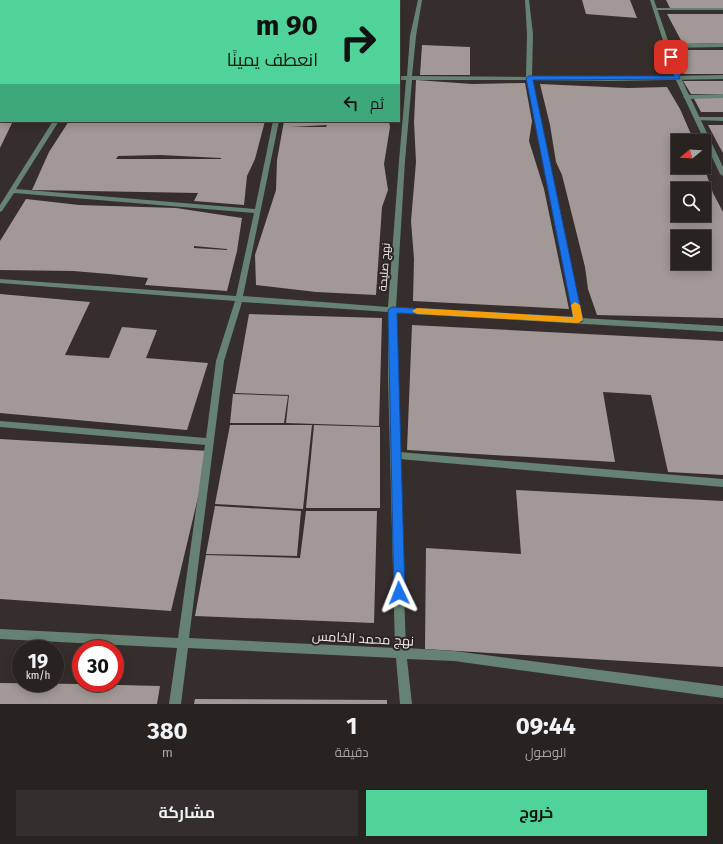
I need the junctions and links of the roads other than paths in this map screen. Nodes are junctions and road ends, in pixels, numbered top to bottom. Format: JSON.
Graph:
{"nodes":[{"id":1,"x":420,"y":0,"type":"edge"},
{"id":2,"x":527,"y":0,"type":"edge"},
{"id":3,"x":652,"y":0,"type":"edge"},
{"id":4,"x":655,"y":9,"type":"junction"},
{"id":5,"x":723,"y":9,"type":"edge"},
{"id":6,"x":723,"y":45,"type":"edge"},
{"id":7,"x":667,"y":46,"type":"junction"},
{"id":8,"x":723,"y":77,"type":"edge"},
{"id":9,"x":400,"y":78,"type":"edge"},
{"id":10,"x":411,"y":78,"type":"junction"},
{"id":11,"x":529,"y":78,"type":"junction"},
{"id":12,"x":678,"y":78,"type":"junction"},
{"id":13,"x":723,"y":96,"type":"edge"},
{"id":14,"x":686,"y":97,"type":"junction"},
{"id":15,"x":697,"y":119,"type":"junction"},
{"id":16,"x":723,"y":119,"type":"edge"},
{"id":17,"x":55,"y":122,"type":"edge"},
{"id":18,"x":276,"y":122,"type":"edge"},
{"id":19,"x":722,"y":172,"type":"edge"},
{"id":20,"x":13,"y":191,"type":"junction"},
{"id":21,"x":0,"y":210,"type":"edge"},
{"id":22,"x":257,"y":211,"type":"junction"},
{"id":23,"x":0,"y":281,"type":"edge"},
{"id":24,"x":239,"y":300,"type":"junction"},
{"id":25,"x":392,"y":310,"type":"junction"},
{"id":26,"x":578,"y":320,"type":"junction"},
{"id":27,"x":723,"y":329,"type":"edge"},
{"id":28,"x":0,"y":424,"type":"edge"},
{"id":29,"x":210,"y":442,"type":"junction"},
{"id":30,"x":395,"y":455,"type":"junction"},
{"id":31,"x":723,"y":483,"type":"edge"},
{"id":32,"x":0,"y":634,"type":"edge"},
{"id":33,"x":184,"y":643,"type":"junction"},
{"id":34,"x":401,"y":654,"type":"junction"},
{"id":35,"x":723,"y":692,"type":"edge"},
{"id":36,"x":175,"y":704,"type":"edge"},
{"id":37,"x":406,"y":704,"type":"edge"}],
"edges":[{"from":1,"to":10,"type":"street","name":"نهج صليحة"},
{"from":2,"to":11,"type":"street"},
{"from":3,"to":4,"type":"street"},
{"from":4,"to":5,"type":"street"},
{"from":4,"to":7,"type":"street"},
{"from":6,"to":7,"type":"street"},
{"from":7,"to":12,"type":"street"},
{"from":8,"to":12,"type":"street"},
{"from":9,"to":10,"type":"street"},
{"from":10,"to":11,"type":"street"},
{"from":10,"to":25,"type":"street","name":"نهج صليحة"},
{"from":11,"to":12,"type":"street"},
{"from":11,"to":26,"type":"street"},
{"from":12,"to":14,"type":"street"},
{"from":13,"to":14,"type":"street"},
{"from":14,"to":15,"type":"street"},
{"from":15,"to":16,"type":"street"},
{"from":15,"to":19,"type":"street"},
{"from":17,"to":20,"type":"street"},
{"from":18,"to":22,"type":"street"},
{"from":20,"to":21,"type":"street"},
{"from":20,"to":22,"type":"street"},
{"from":22,"to":24,"type":"street"},
{"from":23,"to":24,"type":"street"},
{"from":24,"to":25,"type":"street"},
{"from":24,"to":29,"type":"street"},
{"from":25,"to":26,"type":"street"},
{"from":25,"to":30,"type":"street","name":"نهج صليحة"},
{"from":26,"to":27,"type":"street"},
{"from":28,"to":29,"type":"street"},
{"from":29,"to":33,"type":"street"},
{"from":30,"to":31,"type":"street"},
{"from":30,"to":34,"type":"street","name":"نهج صليحة"},
{"from":32,"to":33,"type":"street","name":"نهج محمد الخامس"},
{"from":33,"to":34,"type":"street","name":"نهج محمد الخامس"},
{"from":33,"to":36,"type":"street"},
{"from":34,"to":35,"type":"street","name":"نهج محمد الخامس"},
{"from":34,"to":37,"type":"street","name":"نهج صليحة"}]}
